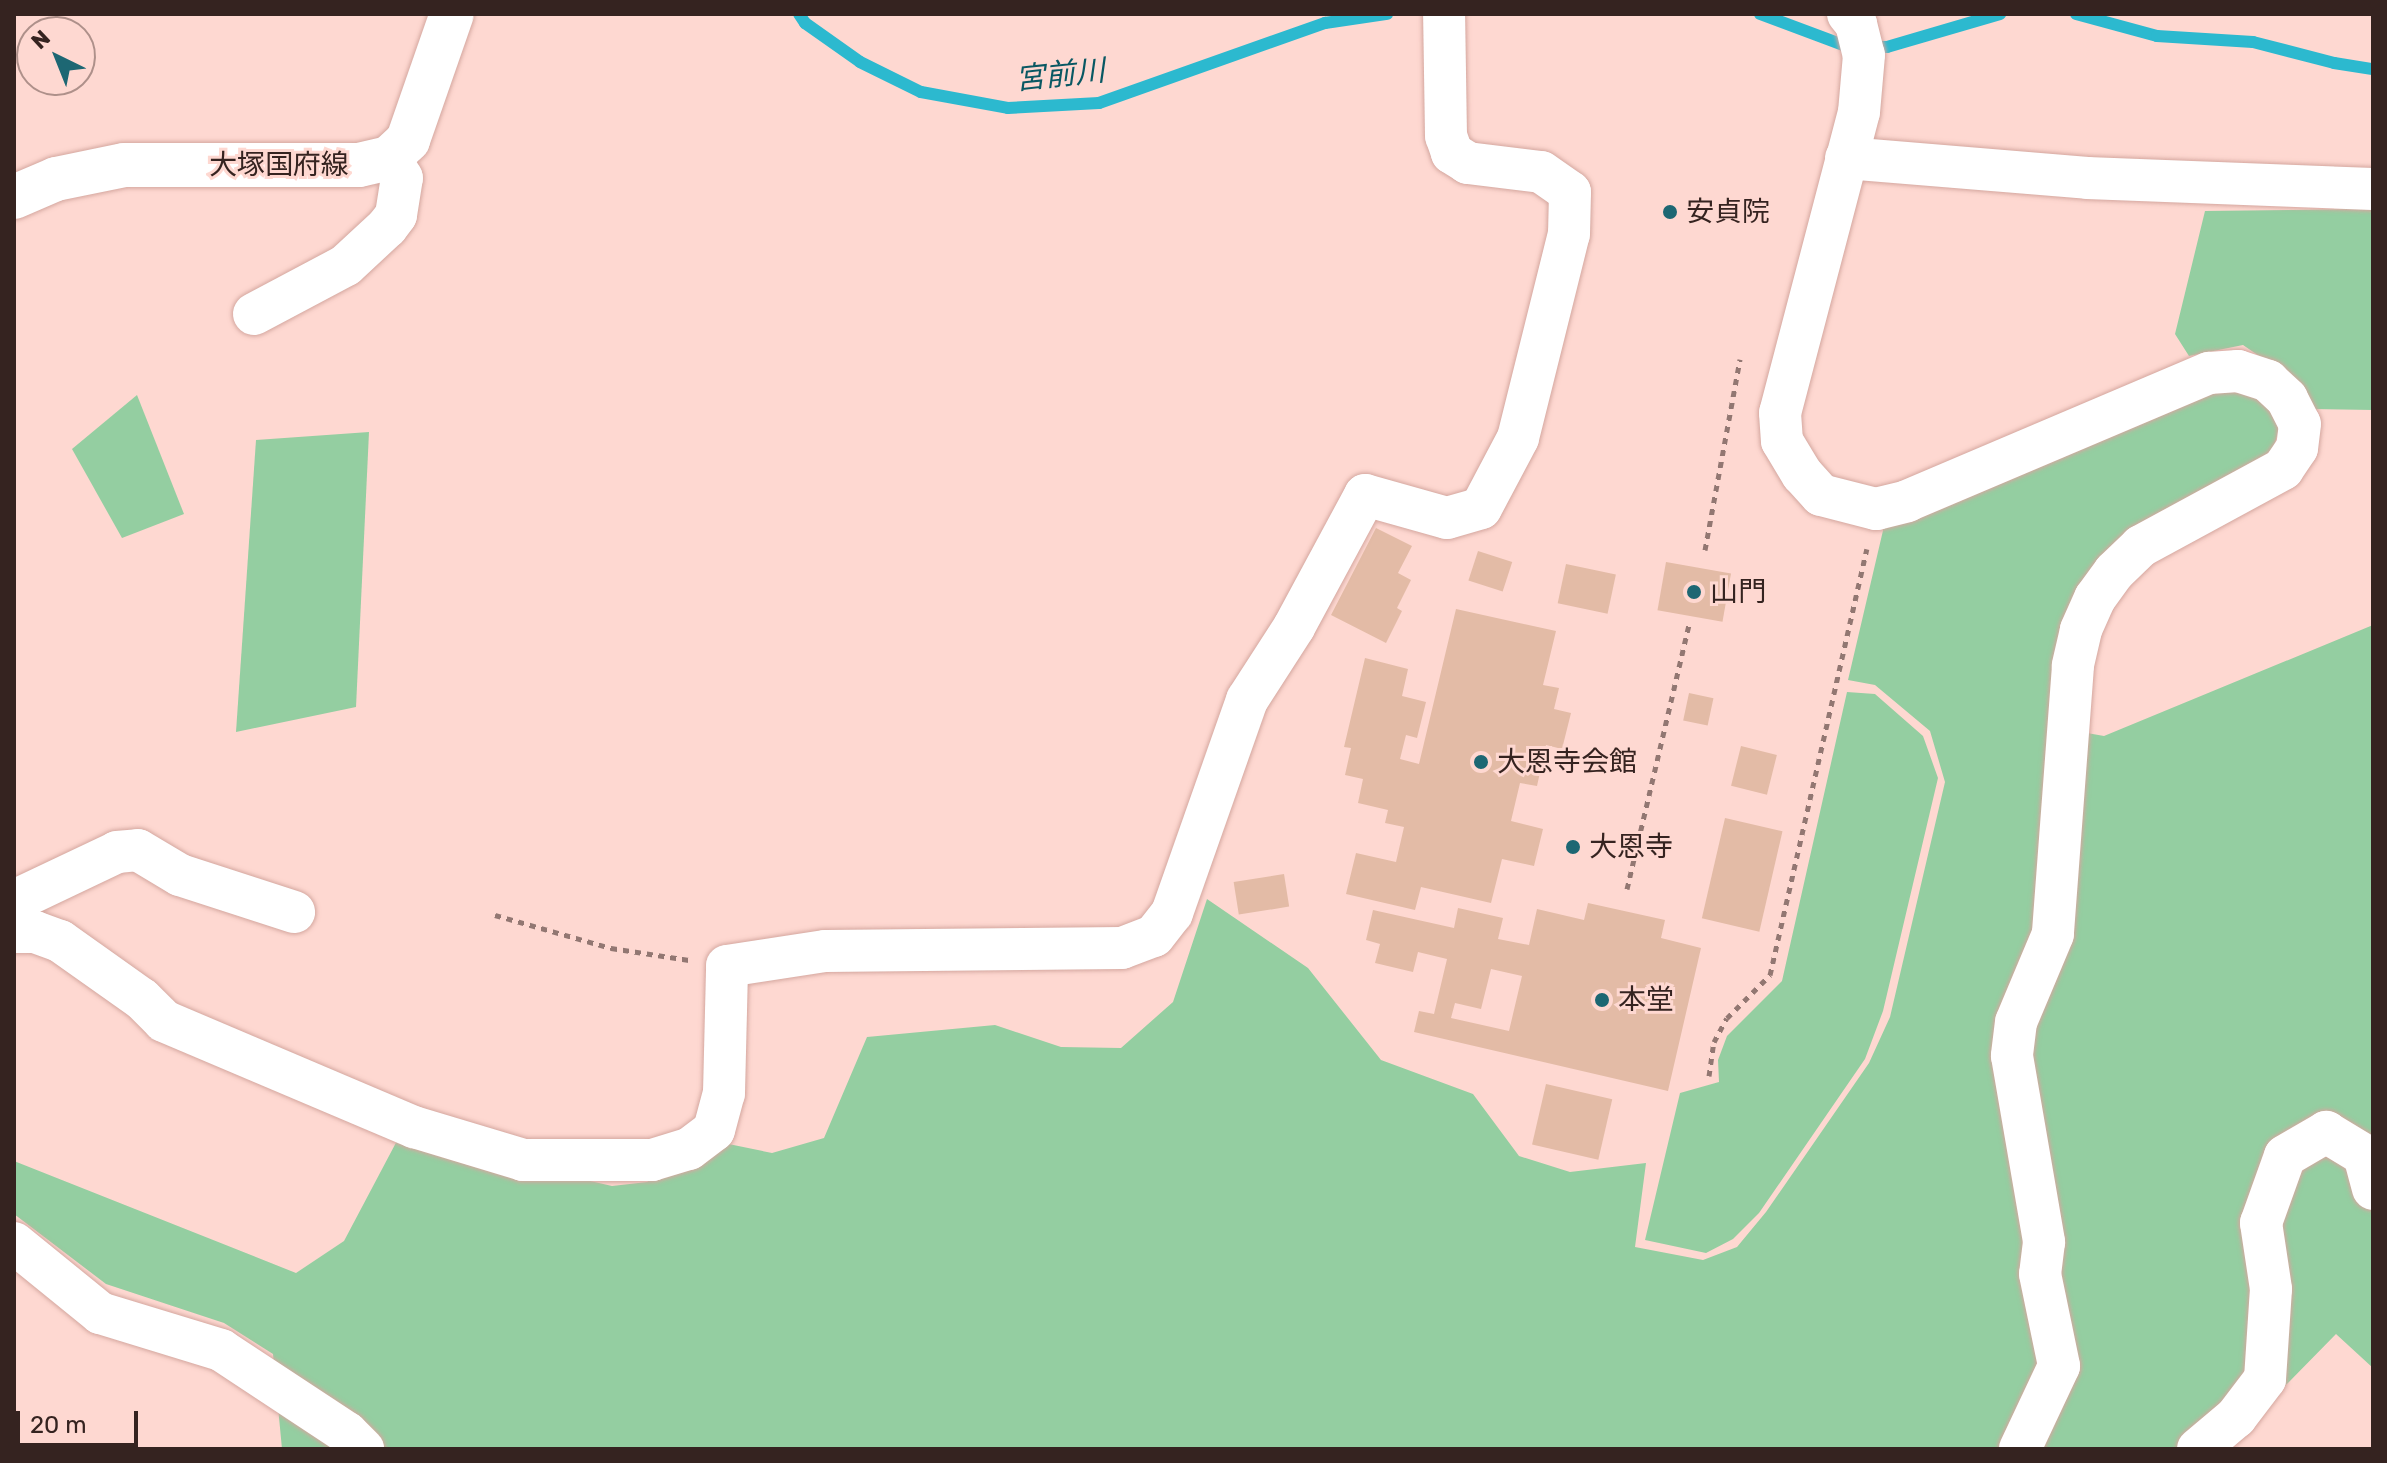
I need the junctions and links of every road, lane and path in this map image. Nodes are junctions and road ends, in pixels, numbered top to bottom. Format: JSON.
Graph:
{"nodes":[{"id":1,"x":452,"y":14,"type":"edge"},
{"id":2,"x":1444,"y":14,"type":"edge"},
{"id":3,"x":1848,"y":14,"type":"edge"},
{"id":4,"x":389,"y":158,"type":"junction"},
{"id":5,"x":1846,"y":158,"type":"junction"},
{"id":6,"x":2373,"y":189,"type":"edge"},
{"id":7,"x":14,"y":197,"type":"edge"},
{"id":8,"x":254,"y":314,"type":"dead end"},
{"id":9,"x":1740,"y":359,"type":"dead end"},
{"id":10,"x":1876,"y":509,"type":"junction"},
{"id":11,"x":1705,"y":550,"type":"dead end"},
{"id":12,"x":1689,"y":625,"type":"dead end"},
{"id":13,"x":1627,"y":889,"type":"dead end"},
{"id":14,"x":294,"y":912,"type":"dead end"},
{"id":15,"x":495,"y":915,"type":"dead end"},
{"id":16,"x":15,"y":925,"type":"edge"},
{"id":17,"x":727,"y":966,"type":"junction"},
{"id":18,"x":1709,"y":1076,"type":"dead end"},
{"id":19,"x":2373,"y":1189,"type":"edge"},
{"id":20,"x":14,"y":1243,"type":"edge"},
{"id":21,"x":363,"y":1449,"type":"edge"},
{"id":22,"x":2020,"y":1449,"type":"edge"},
{"id":23,"x":2198,"y":1449,"type":"edge"}],
"edges":[{"from":1,"to":4,"type":"main road","name":"大塚国府線"},
{"from":2,"to":17,"type":"street"},
{"from":3,"to":5,"type":"street"},
{"from":4,"to":7,"type":"main road","name":"大塚国府線"},
{"from":4,"to":8,"type":"street"},
{"from":5,"to":6,"type":"street"},
{"from":5,"to":10,"type":"street"},
{"from":9,"to":11,"type":"path"},
{"from":10,"to":18,"type":"path"},
{"from":10,"to":22,"type":"street"},
{"from":12,"to":13,"type":"path"},
{"from":14,"to":16,"type":"street"},
{"from":15,"to":17,"type":"path"},
{"from":16,"to":17,"type":"street"},
{"from":19,"to":23,"type":"street"},
{"from":20,"to":21,"type":"street"}]}
